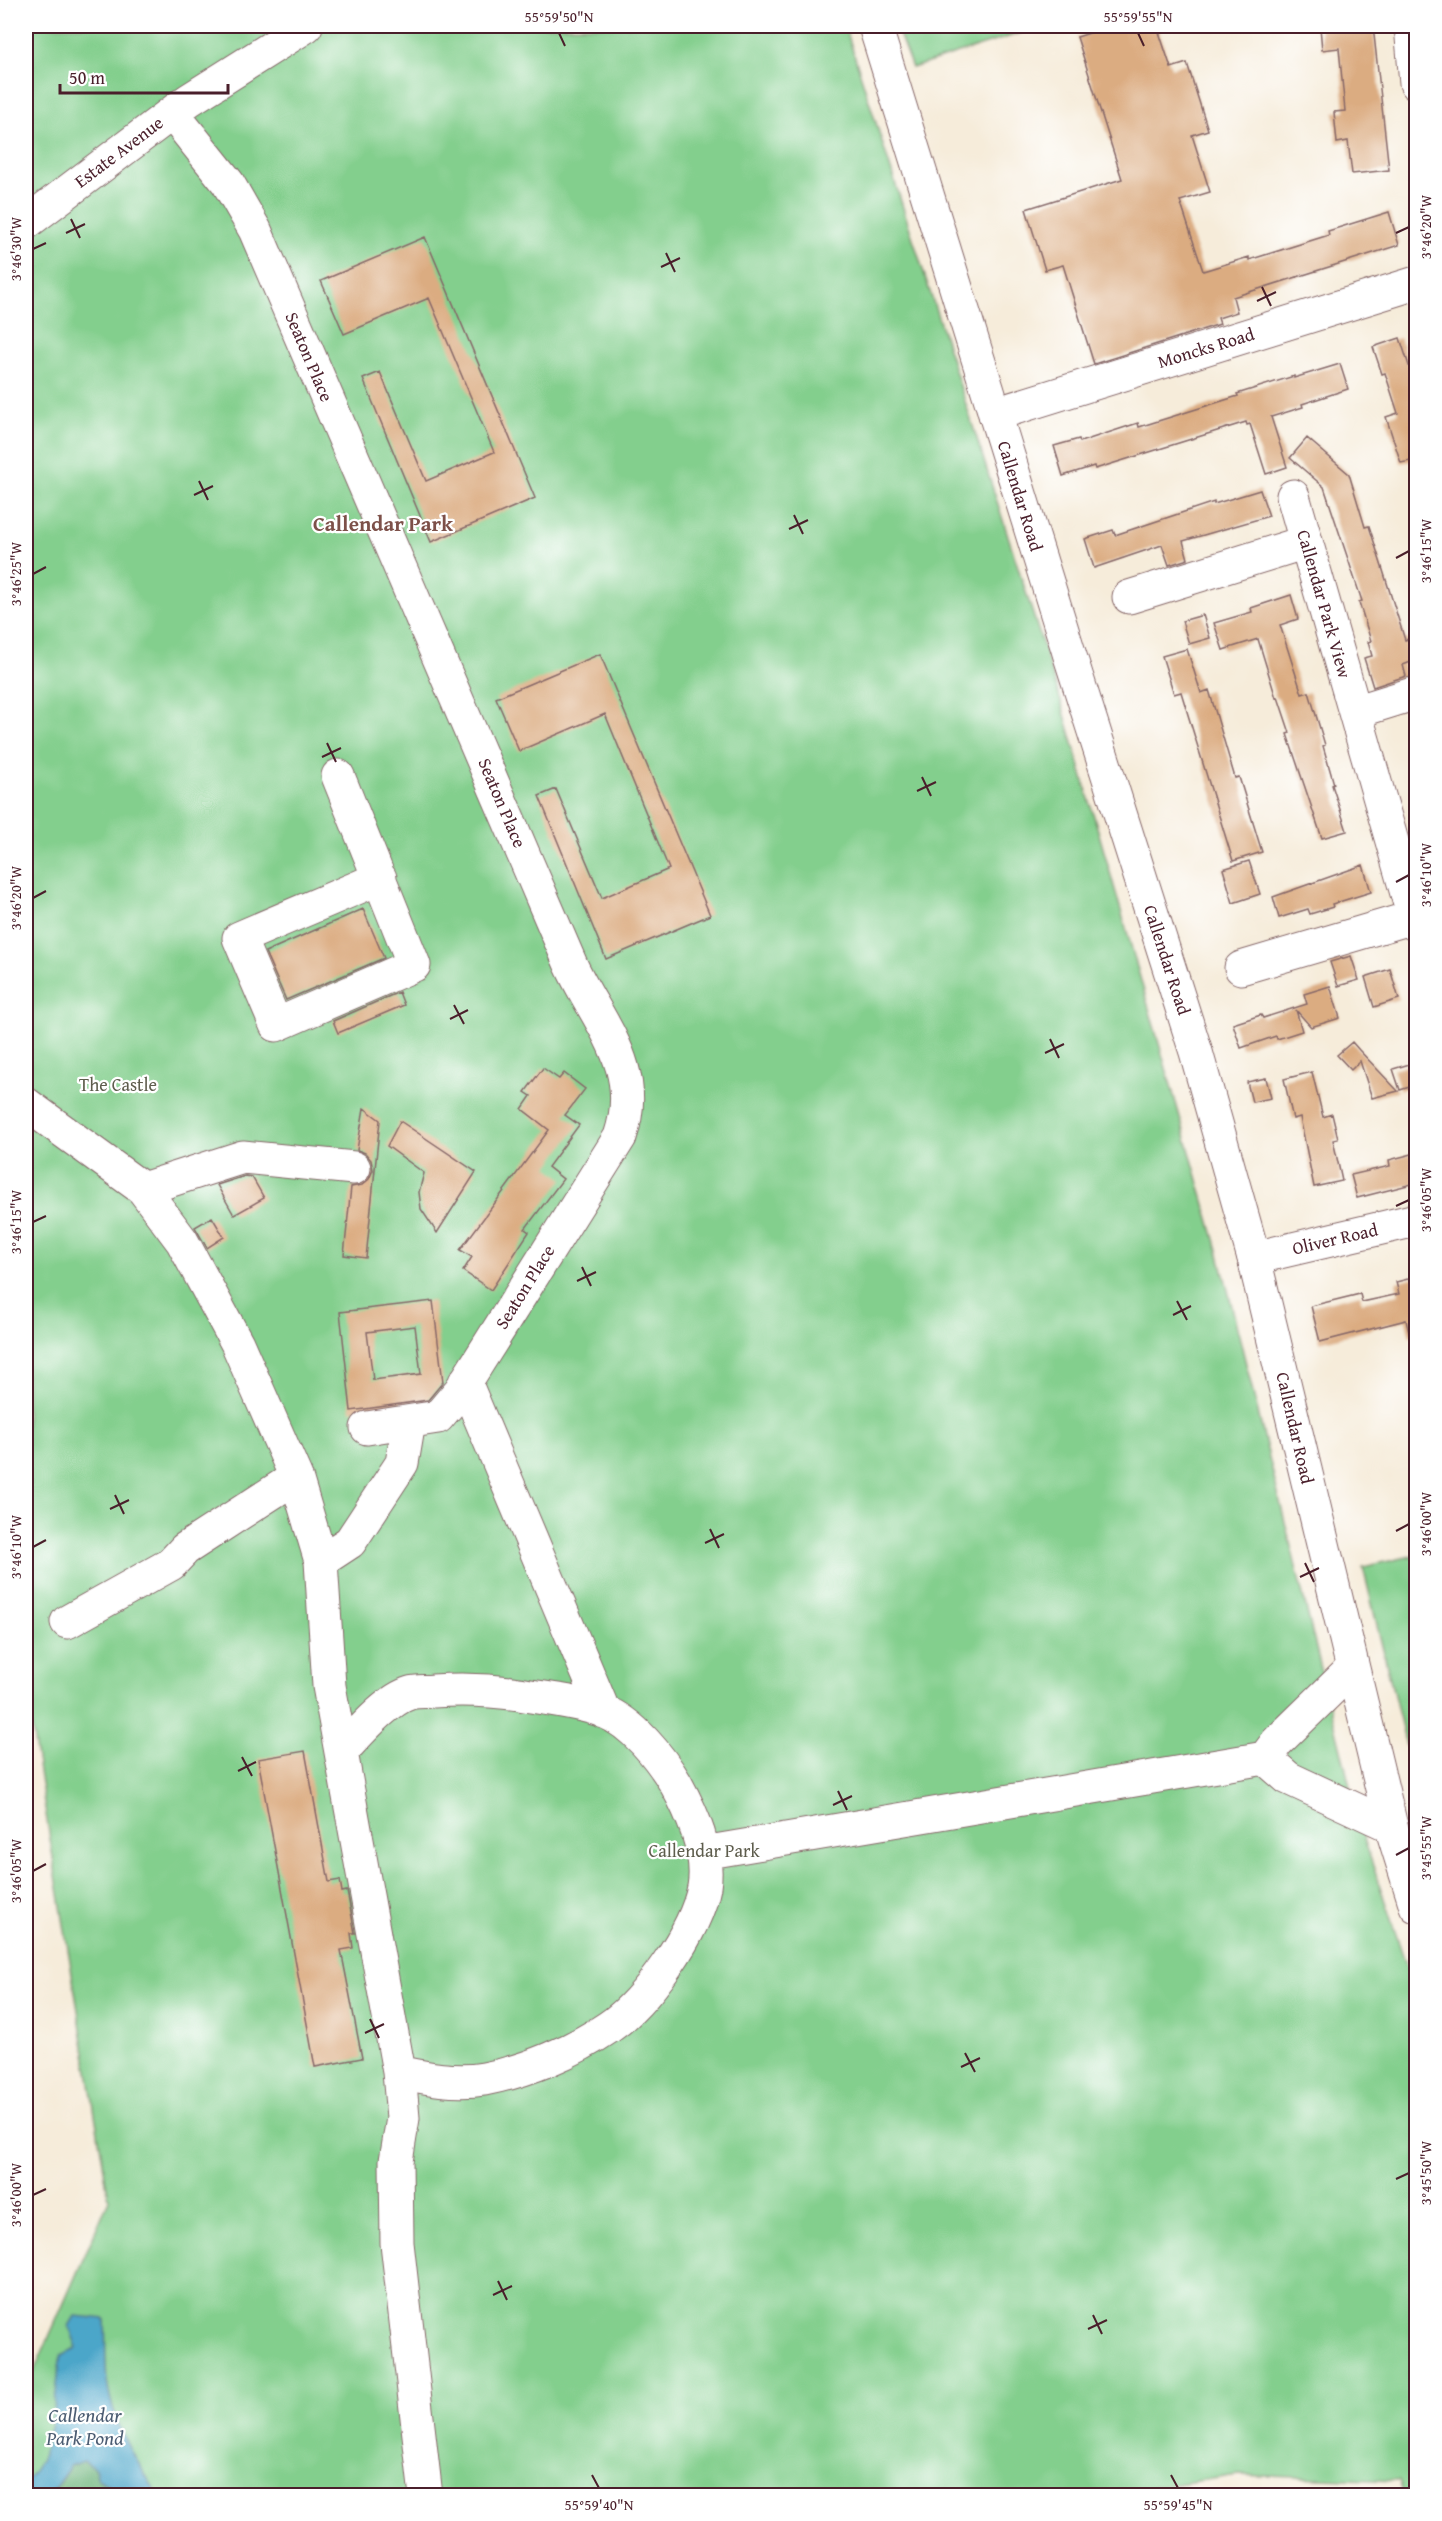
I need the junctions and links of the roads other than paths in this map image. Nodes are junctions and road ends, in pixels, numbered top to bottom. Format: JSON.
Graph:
{"nodes":[{"id":1,"x":306,"y":26,"type":"edge"},
{"id":2,"x":875,"y":26,"type":"edge"},
{"id":3,"x":1411,"y":26,"type":"edge"},
{"id":4,"x":1416,"y":83,"type":"edge"},
{"id":5,"x":172,"y":113,"type":"junction"},
{"id":6,"x":26,"y":223,"type":"edge"},
{"id":7,"x":1416,"y":283,"type":"edge"},
{"id":8,"x":995,"y":414,"type":"junction"},
{"id":9,"x":1293,"y":496,"type":"dead end"},
{"id":10,"x":1306,"y":542,"type":"junction"},
{"id":11,"x":1129,"y":597,"type":"dead end"},
{"id":12,"x":1416,"y":693,"type":"edge"},
{"id":13,"x":1355,"y":712,"type":"junction"},
{"id":14,"x":338,"y":776,"type":"dead end"},
{"id":15,"x":380,"y":879,"type":"junction"},
{"id":16,"x":1415,"y":921,"type":"edge"},
{"id":17,"x":1241,"y":968,"type":"dead end"},
{"id":18,"x":26,"y":1104,"type":"edge"},
{"id":19,"x":354,"y":1168,"type":"dead end"},
{"id":20,"x":143,"y":1189,"type":"junction"},
{"id":21,"x":1416,"y":1221,"type":"edge"},
{"id":22,"x":1254,"y":1258,"type":"junction"},
{"id":23,"x":465,"y":1383,"type":"junction"},
{"id":24,"x":409,"y":1422,"type":"junction"},
{"id":25,"x":367,"y":1428,"type":"dead end"},
{"id":26,"x":296,"y":1477,"type":"junction"},
{"id":27,"x":321,"y":1561,"type":"junction"},
{"id":28,"x":66,"y":1622,"type":"dead end"},
{"id":29,"x":1352,"y":1669,"type":"junction"},
{"id":30,"x":604,"y":1712,"type":"junction"},
{"id":31,"x":342,"y":1751,"type":"junction"},
{"id":32,"x":1265,"y":1758,"type":"junction"},
{"id":33,"x":1391,"y":1826,"type":"junction"},
{"id":34,"x":703,"y":1852,"type":"junction"},
{"id":35,"x":1416,"y":1906,"type":"edge"},
{"id":36,"x":399,"y":2072,"type":"junction"},
{"id":37,"x":426,"y":2496,"type":"edge"}],
"edges":[{"from":1,"to":5,"type":"street","name":"Estate Avenue"},
{"from":2,"to":8,"type":"street","name":"Callendar Road"},
{"from":3,"to":4,"type":"street"},
{"from":5,"to":6,"type":"street","name":"Estate Avenue"},
{"from":5,"to":23,"type":"street","name":"Seaton Place"},
{"from":7,"to":8,"type":"street","name":"Moncks Road"},
{"from":8,"to":22,"type":"street","name":"Callendar Road"},
{"from":9,"to":10,"type":"street","name":"Callendar Park View"},
{"from":10,"to":11,"type":"street"},
{"from":10,"to":13,"type":"street","name":"Callendar Park View"},
{"from":12,"to":13,"type":"street"},
{"from":13,"to":16,"type":"street","name":"Callendar Park View"},
{"from":14,"to":15,"type":"street"},
{"from":15,"to":15,"type":"street"},
{"from":16,"to":17,"type":"street"},
{"from":18,"to":20,"type":"street"},
{"from":19,"to":20,"type":"street"},
{"from":20,"to":26,"type":"street"},
{"from":21,"to":22,"type":"street","name":"Oliver Road"},
{"from":22,"to":29,"type":"street","name":"Callendar Road"},
{"from":23,"to":24,"type":"street","name":"Seaton Place"},
{"from":23,"to":30,"type":"street"},
{"from":24,"to":25,"type":"street","name":"Seaton Place"},
{"from":24,"to":27,"type":"street"},
{"from":26,"to":27,"type":"street"},
{"from":26,"to":28,"type":"street"},
{"from":27,"to":31,"type":"street"},
{"from":29,"to":32,"type":"street"},
{"from":29,"to":33,"type":"street","name":"Callendar Road"},
{"from":30,"to":31,"type":"street"},
{"from":30,"to":34,"type":"street"},
{"from":31,"to":36,"type":"street"},
{"from":32,"to":33,"type":"street"},
{"from":32,"to":34,"type":"street"},
{"from":33,"to":35,"type":"street","name":"Callendar Road"},
{"from":34,"to":36,"type":"street"},
{"from":36,"to":37,"type":"street"}]}
